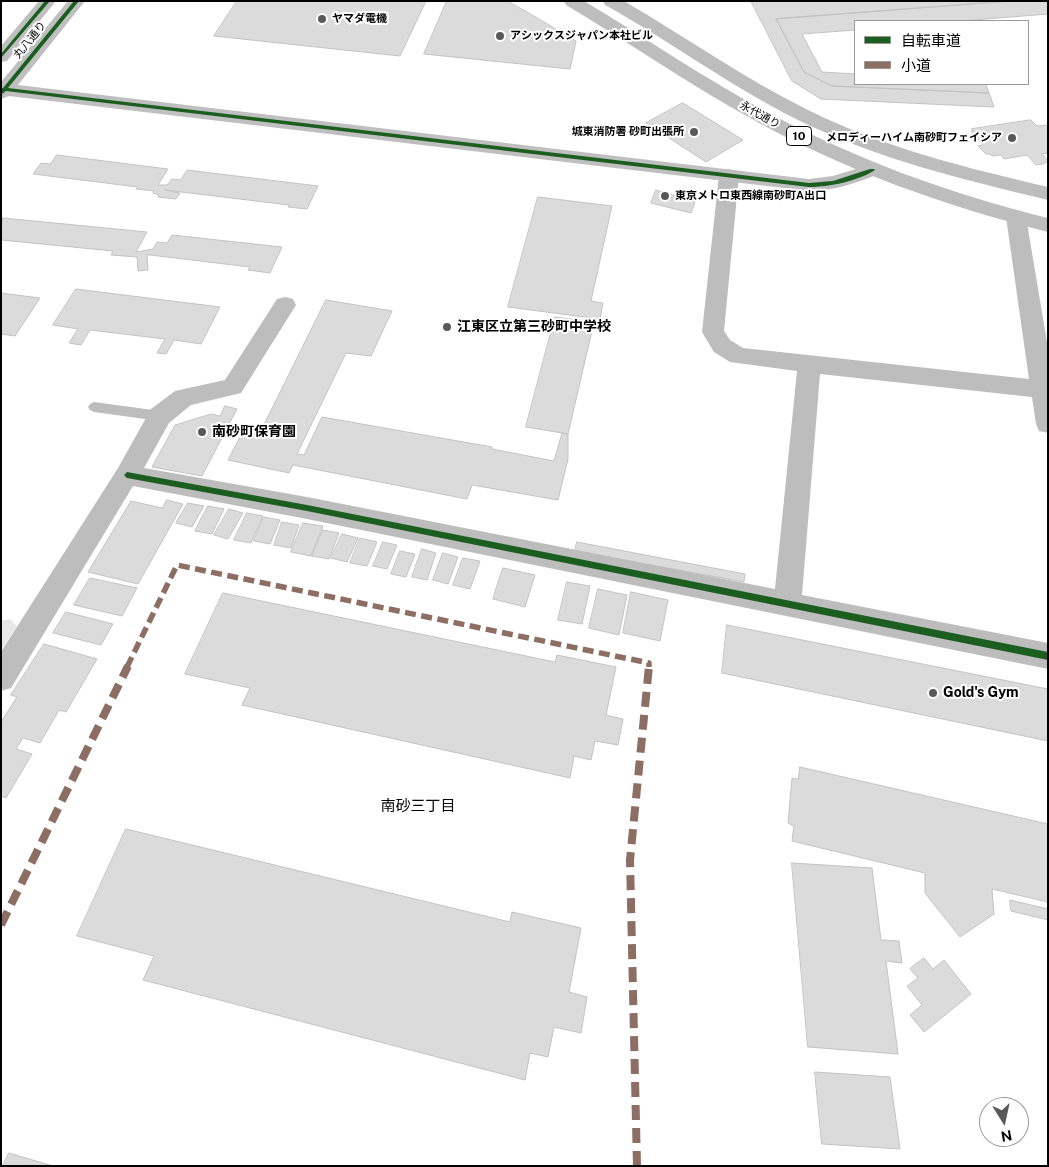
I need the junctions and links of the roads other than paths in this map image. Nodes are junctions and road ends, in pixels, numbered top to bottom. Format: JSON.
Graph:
{"nodes":[{"id":1,"x":48,"y":1,"type":"edge"},
{"id":2,"x":77,"y":1,"type":"edge"},
{"id":3,"x":572,"y":1,"type":"edge"},
{"id":4,"x":612,"y":1,"type":"edge"},
{"id":5,"x":1,"y":57,"type":"edge"},
{"id":6,"x":2,"y":91,"type":"edge"},
{"id":7,"x":872,"y":170,"type":"junction"},
{"id":8,"x":729,"y":175,"type":"junction"},
{"id":9,"x":1048,"y":194,"type":"edge"},
{"id":10,"x":1016,"y":217,"type":"junction"},
{"id":11,"x":1048,"y":225,"type":"edge"},
{"id":12,"x":285,"y":305,"type":"dead end"},
{"id":13,"x":808,"y":364,"type":"junction"},
{"id":14,"x":1046,"y":404,"type":"edge"},
{"id":15,"x":94,"y":407,"type":"dead end"},
{"id":16,"x":160,"y":416,"type":"junction"},
{"id":17,"x":126,"y":476,"type":"junction"},
{"id":18,"x":787,"y":605,"type":"junction"},
{"id":19,"x":1048,"y":656,"type":"edge"},
{"id":20,"x":1,"y":678,"type":"edge"}],
"edges":[{"from":1,"to":5,"type":"street","name":"丸八通り"},
{"from":2,"to":6,"type":"street","name":"丸八通り"},
{"from":3,"to":7,"type":"street","name":"永代通り","number":"10"},
{"from":4,"to":9,"type":"street","name":"永代通り","number":"10"},
{"from":6,"to":8,"type":"street"},
{"from":7,"to":8,"type":"street"},
{"from":7,"to":10,"type":"street","name":"永代通り","number":"10"},
{"from":8,"to":13,"type":"street"},
{"from":10,"to":11,"type":"street","name":"永代通り","number":"10"},
{"from":10,"to":14,"type":"street"},
{"from":12,"to":16,"type":"street"},
{"from":13,"to":14,"type":"street"},
{"from":13,"to":18,"type":"street"},
{"from":15,"to":16,"type":"lane"},
{"from":16,"to":17,"type":"street"},
{"from":17,"to":18,"type":"street"},
{"from":17,"to":20,"type":"street"},
{"from":18,"to":19,"type":"street"}]}
